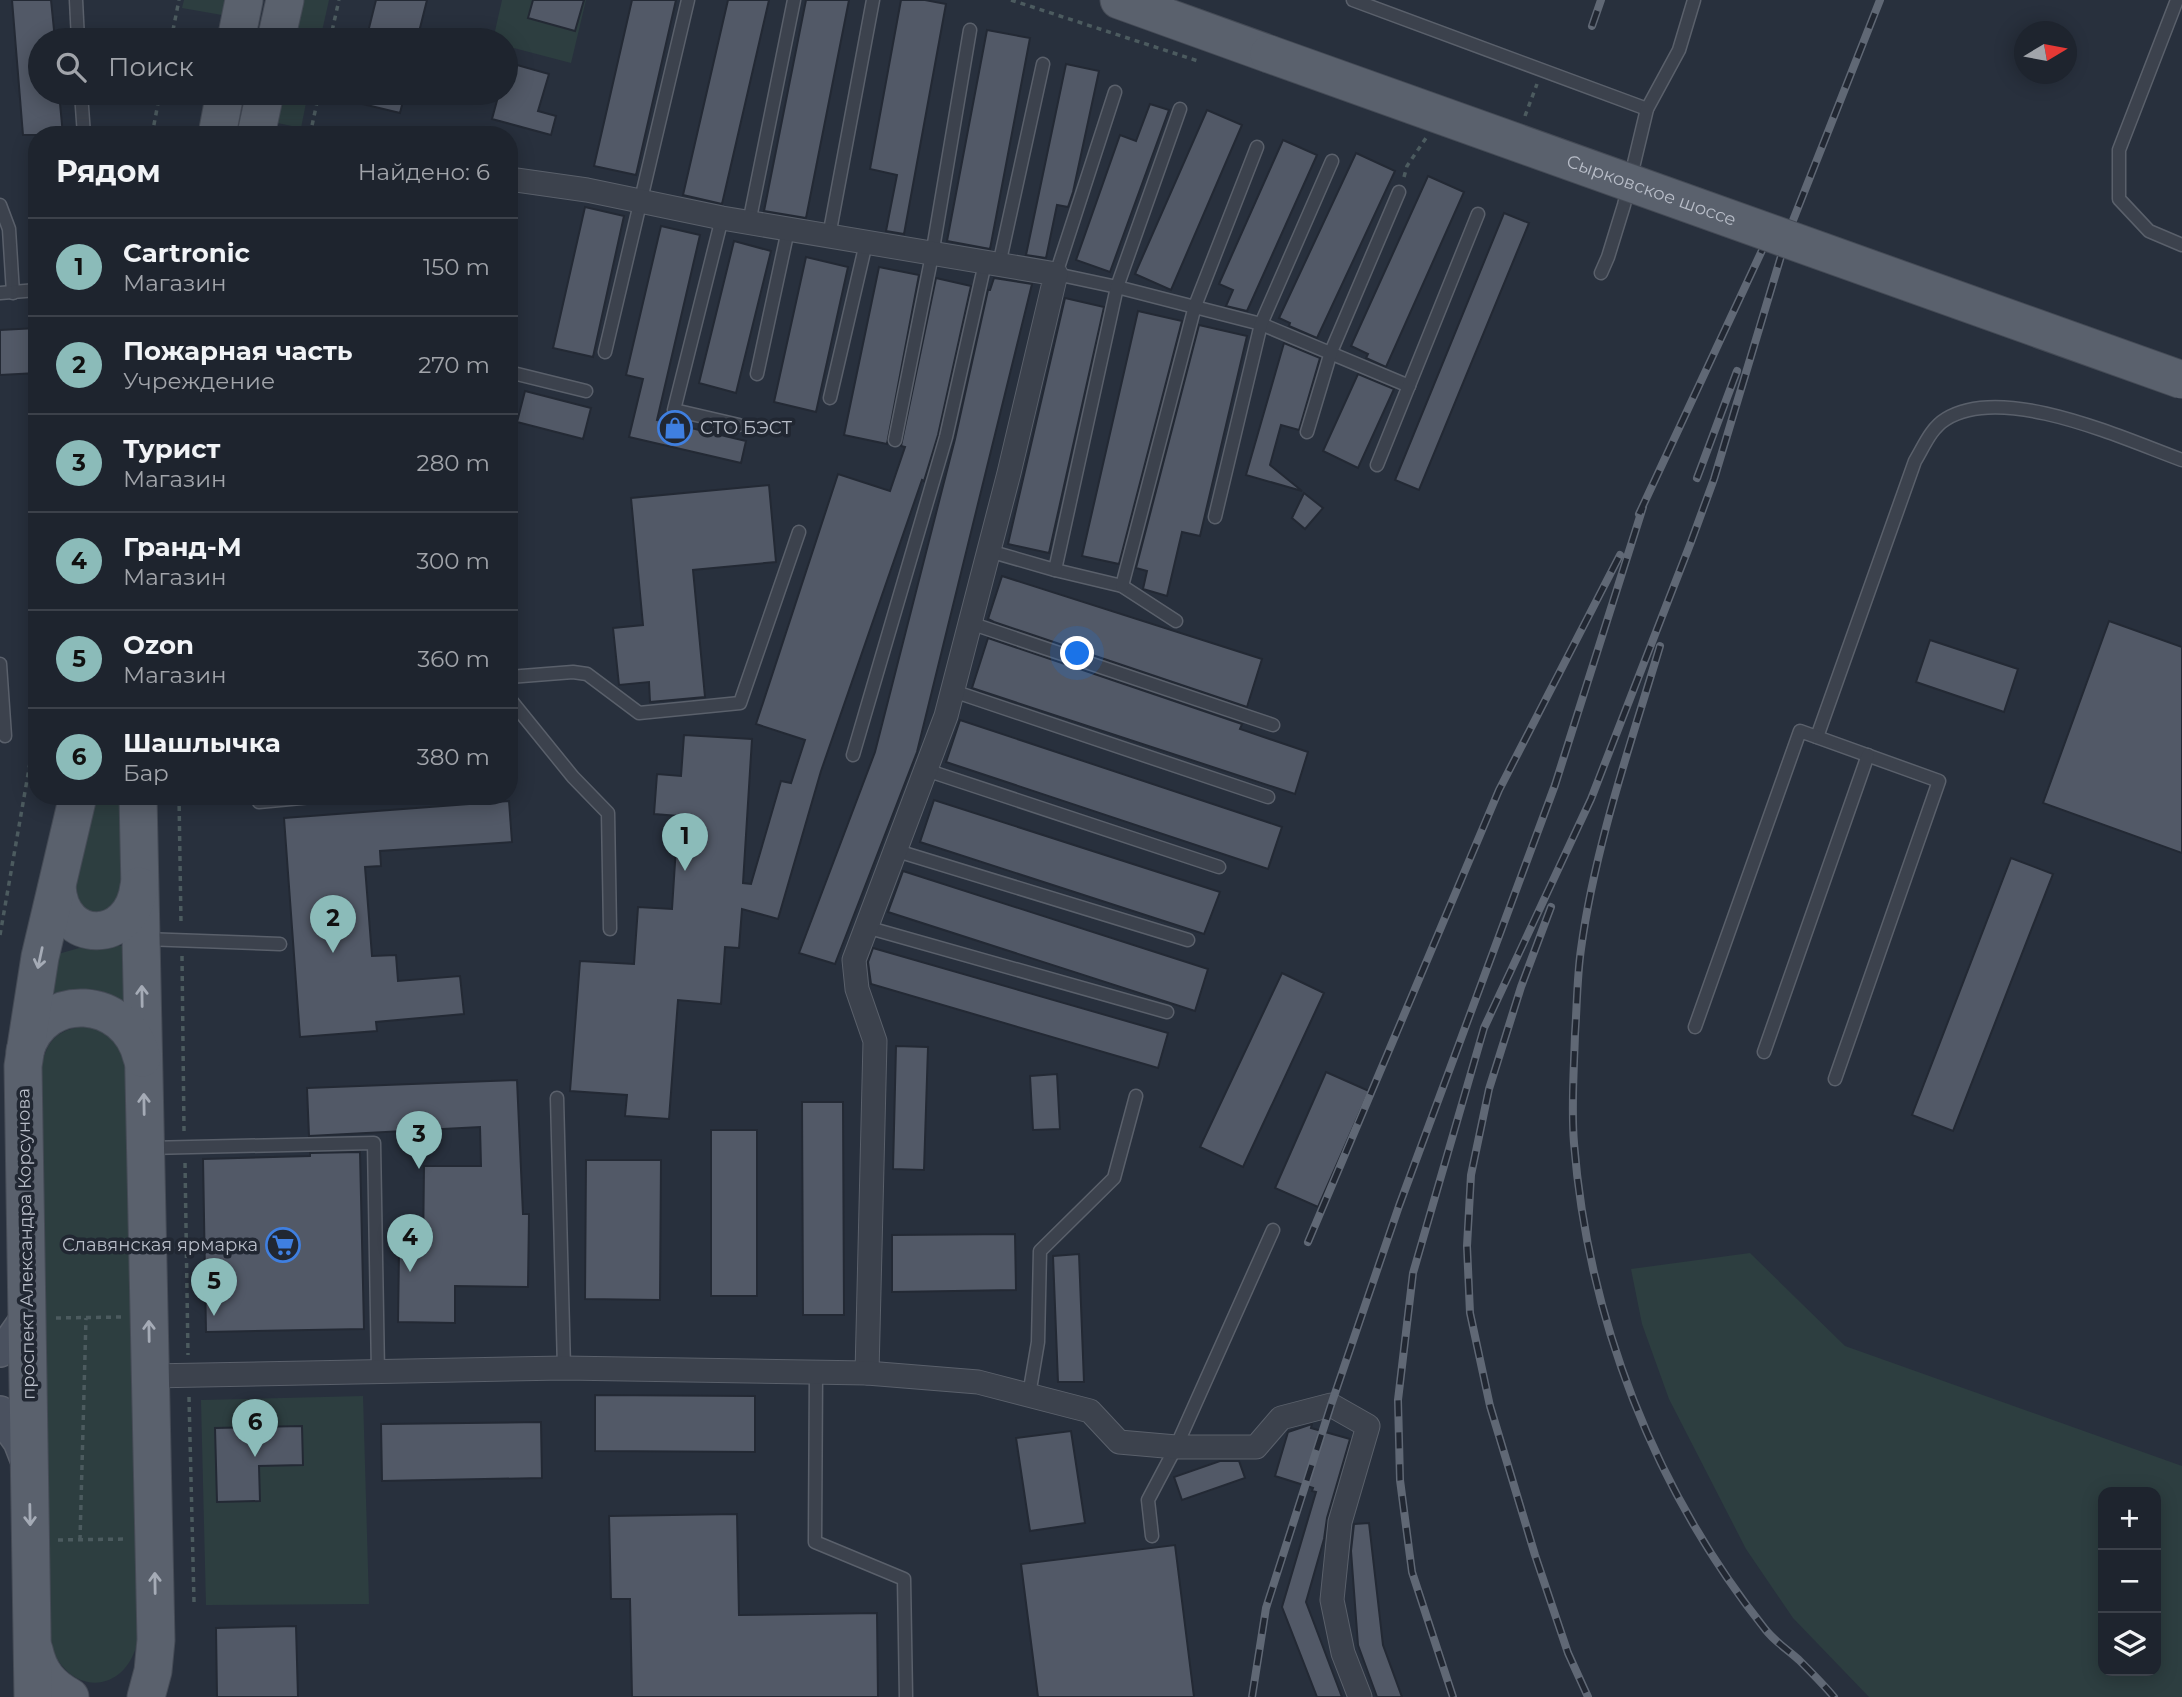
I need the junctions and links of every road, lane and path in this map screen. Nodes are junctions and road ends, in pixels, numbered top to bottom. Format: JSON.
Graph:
{"nodes":[{"id":1,"x":75,"y":0,"type":"edge"},
{"id":2,"x":179,"y":0,"type":"edge"},
{"id":3,"x":244,"y":0,"type":"edge"},
{"id":4,"x":285,"y":0,"type":"edge"},
{"id":5,"x":339,"y":0,"type":"edge"},
{"id":6,"x":688,"y":0,"type":"edge"},
{"id":7,"x":794,"y":0,"type":"edge"},
{"id":8,"x":873,"y":0,"type":"edge"},
{"id":9,"x":1011,"y":0,"type":"edge"},
{"id":10,"x":1119,"y":0,"type":"edge"},
{"id":11,"x":1353,"y":0,"type":"edge"},
{"id":12,"x":1693,"y":0,"type":"edge"},
{"id":13,"x":2177,"y":0,"type":"edge"},
{"id":14,"x":77,"y":28,"type":"edge"},
{"id":15,"x":173,"y":28,"type":"edge"},
{"id":16,"x":238,"y":28,"type":"edge"},
{"id":17,"x":279,"y":28,"type":"edge"},
{"id":18,"x":333,"y":28,"type":"edge"},
{"id":19,"x":970,"y":30,"type":"dead end"},
{"id":20,"x":1044,"y":64,"type":"dead end"},
{"id":21,"x":1209,"y":65,"type":"dead end"},
{"id":22,"x":1115,"y":92,"type":"dead end"},
{"id":23,"x":82,"y":105,"type":"edge"},
{"id":24,"x":158,"y":105,"type":"edge"},
{"id":25,"x":223,"y":105,"type":"edge"},
{"id":26,"x":264,"y":105,"type":"edge"},
{"id":27,"x":316,"y":105,"type":"edge"},
{"id":28,"x":1180,"y":108,"type":"dead end"},
{"id":29,"x":1647,"y":109,"type":"junction"},
{"id":30,"x":83,"y":126,"type":"edge"},
{"id":31,"x":154,"y":126,"type":"edge"},
{"id":32,"x":219,"y":126,"type":"edge"},
{"id":33,"x":263,"y":126,"type":"edge"},
{"id":34,"x":312,"y":126,"type":"edge"},
{"id":35,"x":1428,"y":135,"type":"dead end"},
{"id":36,"x":1257,"y":147,"type":"dead end"},
{"id":37,"x":1332,"y":161,"type":"dead end"},
{"id":38,"x":518,"y":180,"type":"edge"},
{"id":39,"x":1399,"y":192,"type":"joint"},
{"id":40,"x":642,"y":201,"type":"junction"},
{"id":41,"x":0,"y":205,"type":"edge"},
{"id":42,"x":1478,"y":215,"type":"dead end"},
{"id":43,"x":722,"y":218,"type":"junction"},
{"id":44,"x":749,"y":223,"type":"junction"},
{"id":45,"x":788,"y":230,"type":"junction"},
{"id":46,"x":829,"y":236,"type":"junction"},
{"id":47,"x":866,"y":243,"type":"junction"},
{"id":48,"x":2182,"y":245,"type":"edge"},
{"id":49,"x":932,"y":255,"type":"junction"},
{"id":50,"x":992,"y":264,"type":"junction"},
{"id":51,"x":1601,"y":273,"type":"dead end"},
{"id":52,"x":1056,"y":274,"type":"junction"},
{"id":53,"x":1117,"y":287,"type":"junction"},
{"id":54,"x":28,"y":291,"type":"edge"},
{"id":55,"x":6,"y":293,"type":"edge"},
{"id":56,"x":1195,"y":306,"type":"junction"},
{"id":57,"x":1261,"y":324,"type":"junction"},
{"id":58,"x":605,"y":352,"type":"dead end"},
{"id":59,"x":1331,"y":352,"type":"junction"},
{"id":60,"x":518,"y":374,"type":"edge"},
{"id":61,"x":757,"y":374,"type":"dead end"},
{"id":62,"x":2182,"y":380,"type":"edge"},
{"id":63,"x":1409,"y":386,"type":"junction"},
{"id":64,"x":586,"y":391,"type":"dead end"},
{"id":65,"x":830,"y":398,"type":"dead end"},
{"id":66,"x":739,"y":425,"type":"dead end"},
{"id":67,"x":1307,"y":432,"type":"dead end"},
{"id":68,"x":895,"y":440,"type":"dead end"},
{"id":69,"x":2182,"y":460,"type":"edge"},
{"id":70,"x":1377,"y":465,"type":"dead end"},
{"id":71,"x":1215,"y":517,"type":"dead end"},
{"id":72,"x":799,"y":532,"type":"dead end"},
{"id":73,"x":989,"y":551,"type":"junction"},
{"id":74,"x":1055,"y":570,"type":"junction"},
{"id":75,"x":1122,"y":586,"type":"junction"},
{"id":76,"x":1176,"y":621,"type":"dead end"},
{"id":77,"x":970,"y":623,"type":"junction"},
{"id":78,"x":0,"y":664,"type":"edge"},
{"id":79,"x":518,"y":676,"type":"edge"},
{"id":80,"x":953,"y":691,"type":"junction"},
{"id":81,"x":518,"y":709,"type":"edge"},
{"id":82,"x":1272,"y":725,"type":"dead end"},
{"id":83,"x":5,"y":736,"type":"dead end"},
{"id":84,"x":1817,"y":737,"type":"junction"},
{"id":85,"x":853,"y":755,"type":"dead end"},
{"id":86,"x":1868,"y":755,"type":"junction"},
{"id":87,"x":926,"y":770,"type":"junction"},
{"id":88,"x":28,"y":774,"type":"edge"},
{"id":89,"x":1268,"y":797,"type":"dead end"},
{"id":90,"x":76,"y":805,"type":"edge"},
{"id":91,"x":138,"y":805,"type":"edge"},
{"id":92,"x":179,"y":805,"type":"edge"},
{"id":93,"x":894,"y":850,"type":"junction"},
{"id":94,"x":1219,"y":867,"type":"dead end"},
{"id":95,"x":140,"y":875,"type":"junction"},
{"id":96,"x":57,"y":887,"type":"junction"},
{"id":97,"x":866,"y":927,"type":"junction"},
{"id":98,"x":610,"y":929,"type":"dead end"},
{"id":99,"x":0,"y":935,"type":"edge"},
{"id":100,"x":142,"y":939,"type":"junction"},
{"id":101,"x":181,"y":940,"type":"junction"},
{"id":102,"x":1188,"y":940,"type":"dead end"},
{"id":103,"x":280,"y":944,"type":"dead end"},
{"id":104,"x":1167,"y":1012,"type":"dead end"},
{"id":105,"x":1695,"y":1027,"type":"dead end"},
{"id":106,"x":1764,"y":1052,"type":"dead end"},
{"id":107,"x":24,"y":1055,"type":"junction"},
{"id":108,"x":143,"y":1064,"type":"junction"},
{"id":109,"x":1835,"y":1079,"type":"dead end"},
{"id":110,"x":1136,"y":1096,"type":"dead end"},
{"id":111,"x":557,"y":1098,"type":"dead end"},
{"id":112,"x":185,"y":1147,"type":"junction"},
{"id":113,"x":145,"y":1148,"type":"junction"},
{"id":114,"x":1273,"y":1230,"type":"dead end"},
{"id":115,"x":149,"y":1316,"type":"junction"},
{"id":116,"x":86,"y":1318,"type":"junction"},
{"id":117,"x":27,"y":1319,"type":"junction"},
{"id":118,"x":0,"y":1350,"type":"edge"},
{"id":119,"x":564,"y":1368,"type":"junction"},
{"id":120,"x":816,"y":1371,"type":"junction"},
{"id":121,"x":378,"y":1372,"type":"junction"},
{"id":122,"x":867,"y":1373,"type":"junction"},
{"id":123,"x":150,"y":1376,"type":"junction"},
{"id":124,"x":188,"y":1376,"type":"junction"},
{"id":125,"x":1029,"y":1395,"type":"junction"},
{"id":126,"x":0,"y":1413,"type":"edge"},
{"id":127,"x":1176,"y":1447,"type":"junction"},
{"id":128,"x":29,"y":1464,"type":"junction"},
{"id":129,"x":1152,"y":1536,"type":"dead end"},
{"id":130,"x":154,"y":1539,"type":"junction"},
{"id":131,"x":30,"y":1540,"type":"junction"},
{"id":132,"x":80,"y":1540,"type":"junction"},
{"id":133,"x":194,"y":1602,"type":"dead end"},
{"id":134,"x":32,"y":1642,"type":"junction"},
{"id":135,"x":155,"y":1652,"type":"junction"},
{"id":136,"x":33,"y":1697,"type":"edge"},
{"id":137,"x":70,"y":1697,"type":"edge"},
{"id":138,"x":118,"y":1697,"type":"edge"},
{"id":139,"x":146,"y":1697,"type":"edge"},
{"id":140,"x":906,"y":1697,"type":"edge"},
{"id":141,"x":1360,"y":1697,"type":"edge"}],
"edges":[{"from":1,"to":14,"type":"lane"},
{"from":2,"to":15,"type":"path"},
{"from":3,"to":16,"type":"main road"},
{"from":4,"to":17,"type":"main road"},
{"from":5,"to":18,"type":"path"},
{"from":6,"to":40,"type":"lane"},
{"from":7,"to":44,"type":"lane"},
{"from":8,"to":46,"type":"lane"},
{"from":9,"to":21,"type":"path"},
{"from":10,"to":62,"type":"main road","name":"Сырковское шоссе","bridge":true},
{"from":11,"to":29,"type":"lane"},
{"from":12,"to":29,"type":"lane"},
{"from":13,"to":48,"type":"lane"},
{"from":19,"to":49,"type":"lane"},
{"from":20,"to":50,"type":"lane"},
{"from":22,"to":52,"type":"lane"},
{"from":23,"to":30,"type":"lane"},
{"from":24,"to":31,"type":"path"},
{"from":25,"to":32,"type":"main road"},
{"from":26,"to":33,"type":"main road"},
{"from":27,"to":34,"type":"path"},
{"from":28,"to":53,"type":"lane"},
{"from":29,"to":51,"type":"lane"},
{"from":35,"to":39,"type":"path"},
{"from":36,"to":56,"type":"lane"},
{"from":37,"to":57,"type":"lane"},
{"from":38,"to":40,"type":"street"},
{"from":39,"to":59,"type":"lane"},
{"from":40,"to":43,"type":"street"},
{"from":40,"to":58,"type":"lane"},
{"from":41,"to":55,"type":"lane"},
{"from":42,"to":63,"type":"lane"},
{"from":43,"to":44,"type":"street"},
{"from":43,"to":66,"type":"lane"},
{"from":44,"to":45,"type":"street"},
{"from":45,"to":46,"type":"street"},
{"from":45,"to":61,"type":"lane"},
{"from":46,"to":47,"type":"street"},
{"from":47,"to":49,"type":"street"},
{"from":47,"to":65,"type":"lane"},
{"from":49,"to":50,"type":"street"},
{"from":49,"to":68,"type":"lane"},
{"from":50,"to":52,"type":"street"},
{"from":50,"to":85,"type":"lane"},
{"from":52,"to":53,"type":"lane"},
{"from":52,"to":73,"type":"street"},
{"from":53,"to":56,"type":"lane"},
{"from":53,"to":74,"type":"lane"},
{"from":54,"to":55,"type":"lane"},
{"from":56,"to":57,"type":"lane"},
{"from":56,"to":75,"type":"lane"},
{"from":57,"to":59,"type":"lane"},
{"from":57,"to":71,"type":"lane"},
{"from":59,"to":63,"type":"lane"},
{"from":59,"to":67,"type":"lane"},
{"from":60,"to":64,"type":"lane"},
{"from":63,"to":70,"type":"lane"},
{"from":69,"to":84,"type":"lane"},
{"from":72,"to":79,"type":"lane"},
{"from":73,"to":74,"type":"lane"},
{"from":73,"to":77,"type":"street"},
{"from":74,"to":75,"type":"lane"},
{"from":75,"to":76,"type":"lane"},
{"from":77,"to":80,"type":"street"},
{"from":77,"to":82,"type":"lane"},
{"from":78,"to":83,"type":"lane"},
{"from":80,"to":87,"type":"street"},
{"from":80,"to":89,"type":"lane"},
{"from":81,"to":98,"type":"lane"},
{"from":84,"to":86,"type":"lane"},
{"from":84,"to":105,"type":"lane"},
{"from":86,"to":106,"type":"lane"},
{"from":86,"to":109,"type":"lane"},
{"from":87,"to":93,"type":"street"},
{"from":87,"to":94,"type":"lane"},
{"from":88,"to":99,"type":"path"},
{"from":90,"to":96,"type":"main road","name":"проспект Александра Корсунова"},
{"from":91,"to":95,"type":"main road"},
{"from":92,"to":101,"type":"path"},
{"from":93,"to":97,"type":"street"},
{"from":93,"to":102,"type":"lane"},
{"from":95,"to":96,"type":"main road"},
{"from":95,"to":100,"type":"main road"},
{"from":96,"to":107,"type":"main road","name":"проспект Александра Корсунова","one_way":true},
{"from":97,"to":104,"type":"lane"},
{"from":97,"to":122,"type":"street"},
{"from":100,"to":101,"type":"lane"},
{"from":108,"to":100,"type":"main road","one_way":true},
{"from":101,"to":103,"type":"lane"},
{"from":101,"to":112,"type":"path"},
{"from":107,"to":108,"type":"main road"},
{"from":107,"to":117,"type":"main road","name":"проспект Александра Корсунова"},
{"from":113,"to":108,"type":"main road","one_way":true},
{"from":110,"to":125,"type":"lane"},
{"from":111,"to":119,"type":"lane"},
{"from":112,"to":113,"type":"lane"},
{"from":112,"to":121,"type":"lane"},
{"from":112,"to":124,"type":"path"},
{"from":113,"to":115,"type":"main road"},
{"from":114,"to":127,"type":"lane"},
{"from":115,"to":116,"type":"path"},
{"from":123,"to":115,"type":"main road","one_way":true},
{"from":116,"to":117,"type":"path"},
{"from":116,"to":132,"type":"path"},
{"from":117,"to":118,"type":"main road"},
{"from":117,"to":128,"type":"main road","name":"проспект Александра Корсунова"},
{"from":119,"to":120,"type":"street"},
{"from":119,"to":121,"type":"street"},
{"from":120,"to":122,"type":"street"},
{"from":120,"to":140,"type":"lane"},
{"from":121,"to":124,"type":"street"},
{"from":122,"to":125,"type":"street"},
{"from":123,"to":124,"type":"street"},
{"from":123,"to":130,"type":"main road"},
{"from":124,"to":133,"type":"path"},
{"from":125,"to":127,"type":"street"},
{"from":126,"to":128,"type":"main road"},
{"from":127,"to":129,"type":"lane"},
{"from":127,"to":141,"type":"street"},
{"from":128,"to":131,"type":"main road","name":"проспект Александра Корсунова","one_way":true},
{"from":130,"to":132,"type":"path"},
{"from":135,"to":130,"type":"main road","one_way":true},
{"from":131,"to":132,"type":"path"},
{"from":131,"to":134,"type":"main road","name":"проспект Александра Корсунова"},
{"from":134,"to":136,"type":"main road","name":"проспект Александра Корсунова"},
{"from":134,"to":137,"type":"main road"},
{"from":135,"to":138,"type":"main road"},
{"from":135,"to":139,"type":"main road"}]}
